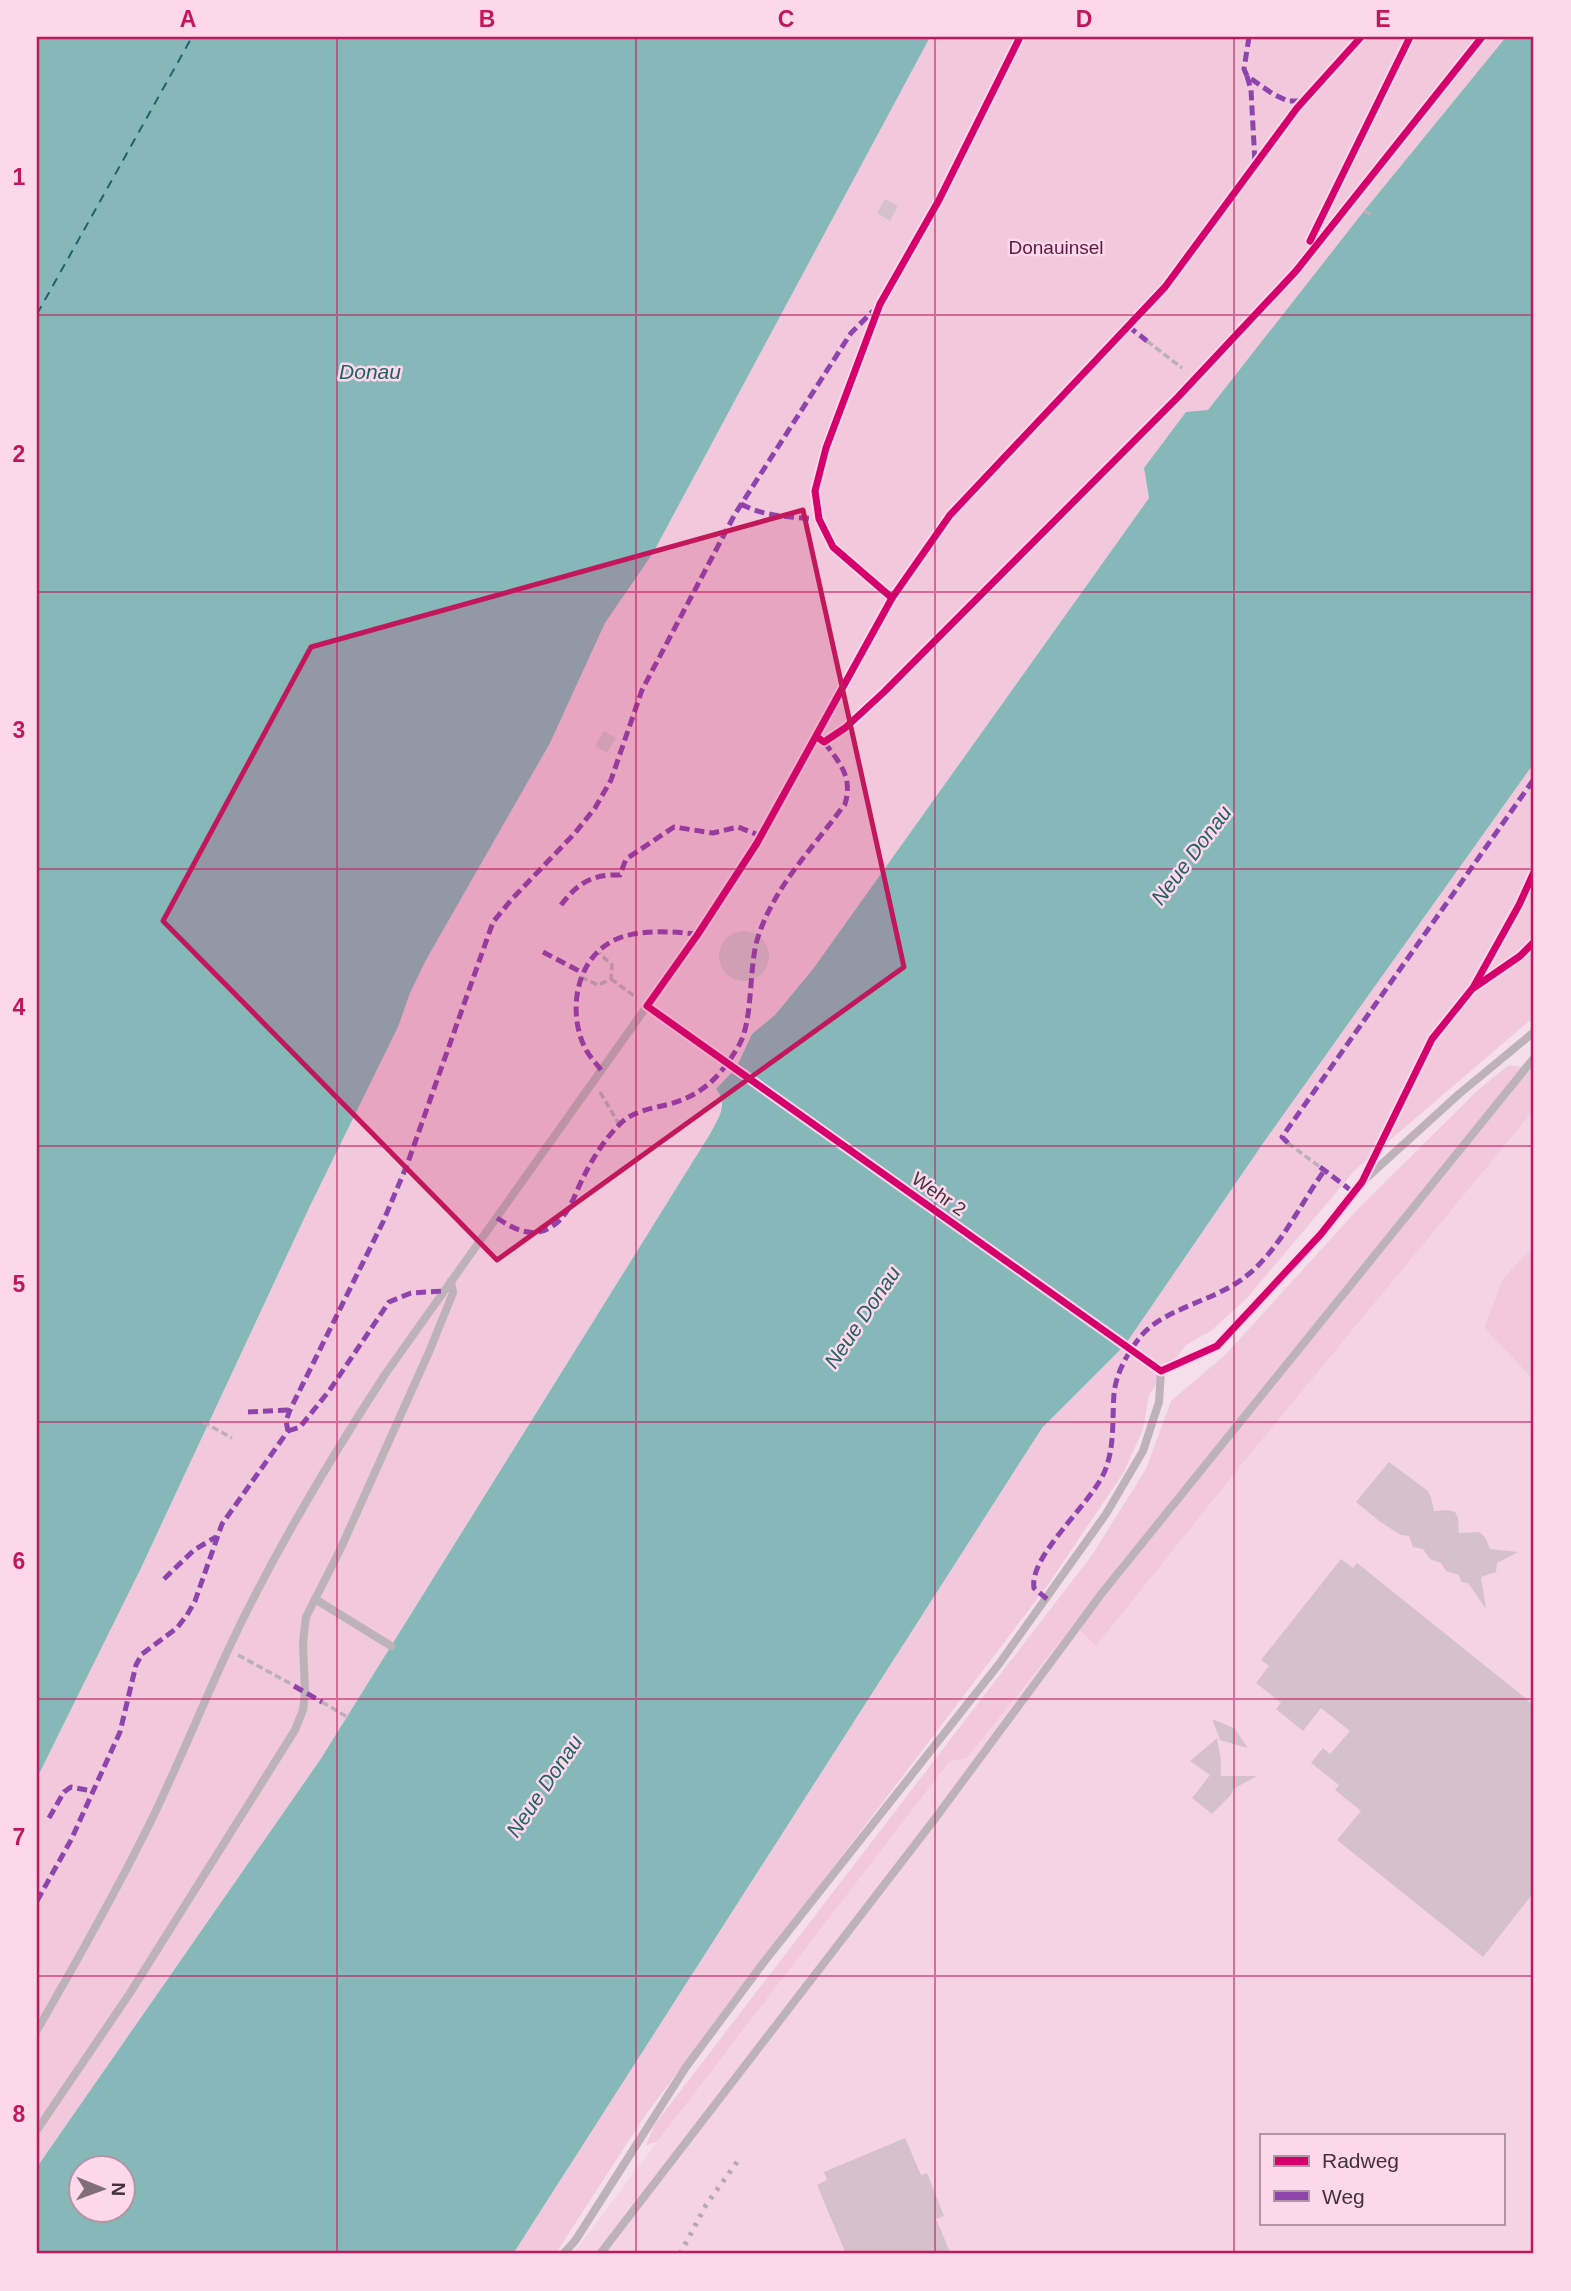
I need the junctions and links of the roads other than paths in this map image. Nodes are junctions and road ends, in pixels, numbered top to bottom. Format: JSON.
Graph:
{"nodes":[{"id":1,"x":1534,"y":1032,"type":"edge"},
{"id":2,"x":1534,"y":1058,"type":"edge"},
{"id":3,"x":451,"y":1281,"type":"junction"},
{"id":4,"x":1161,"y":1371,"type":"junction"},
{"id":5,"x":315,"y":1599,"type":"junction"},
{"id":6,"x":391,"y":1646,"type":"dead end"},
{"id":7,"x":37,"y":2030,"type":"edge"},
{"id":8,"x":37,"y":2130,"type":"edge"},
{"id":9,"x":563,"y":2254,"type":"edge"},
{"id":10,"x":600,"y":2254,"type":"edge"}],
"edges":[{"from":1,"to":4,"type":"lane"},
{"from":2,"to":10,"type":"lane"},
{"from":3,"to":4,"type":"lane","name":"Wehr 2"},
{"from":3,"to":5,"type":"lane"},
{"from":3,"to":7,"type":"lane"},
{"from":4,"to":9,"type":"lane"},
{"from":5,"to":6,"type":"lane"},
{"from":5,"to":8,"type":"lane"}]}
